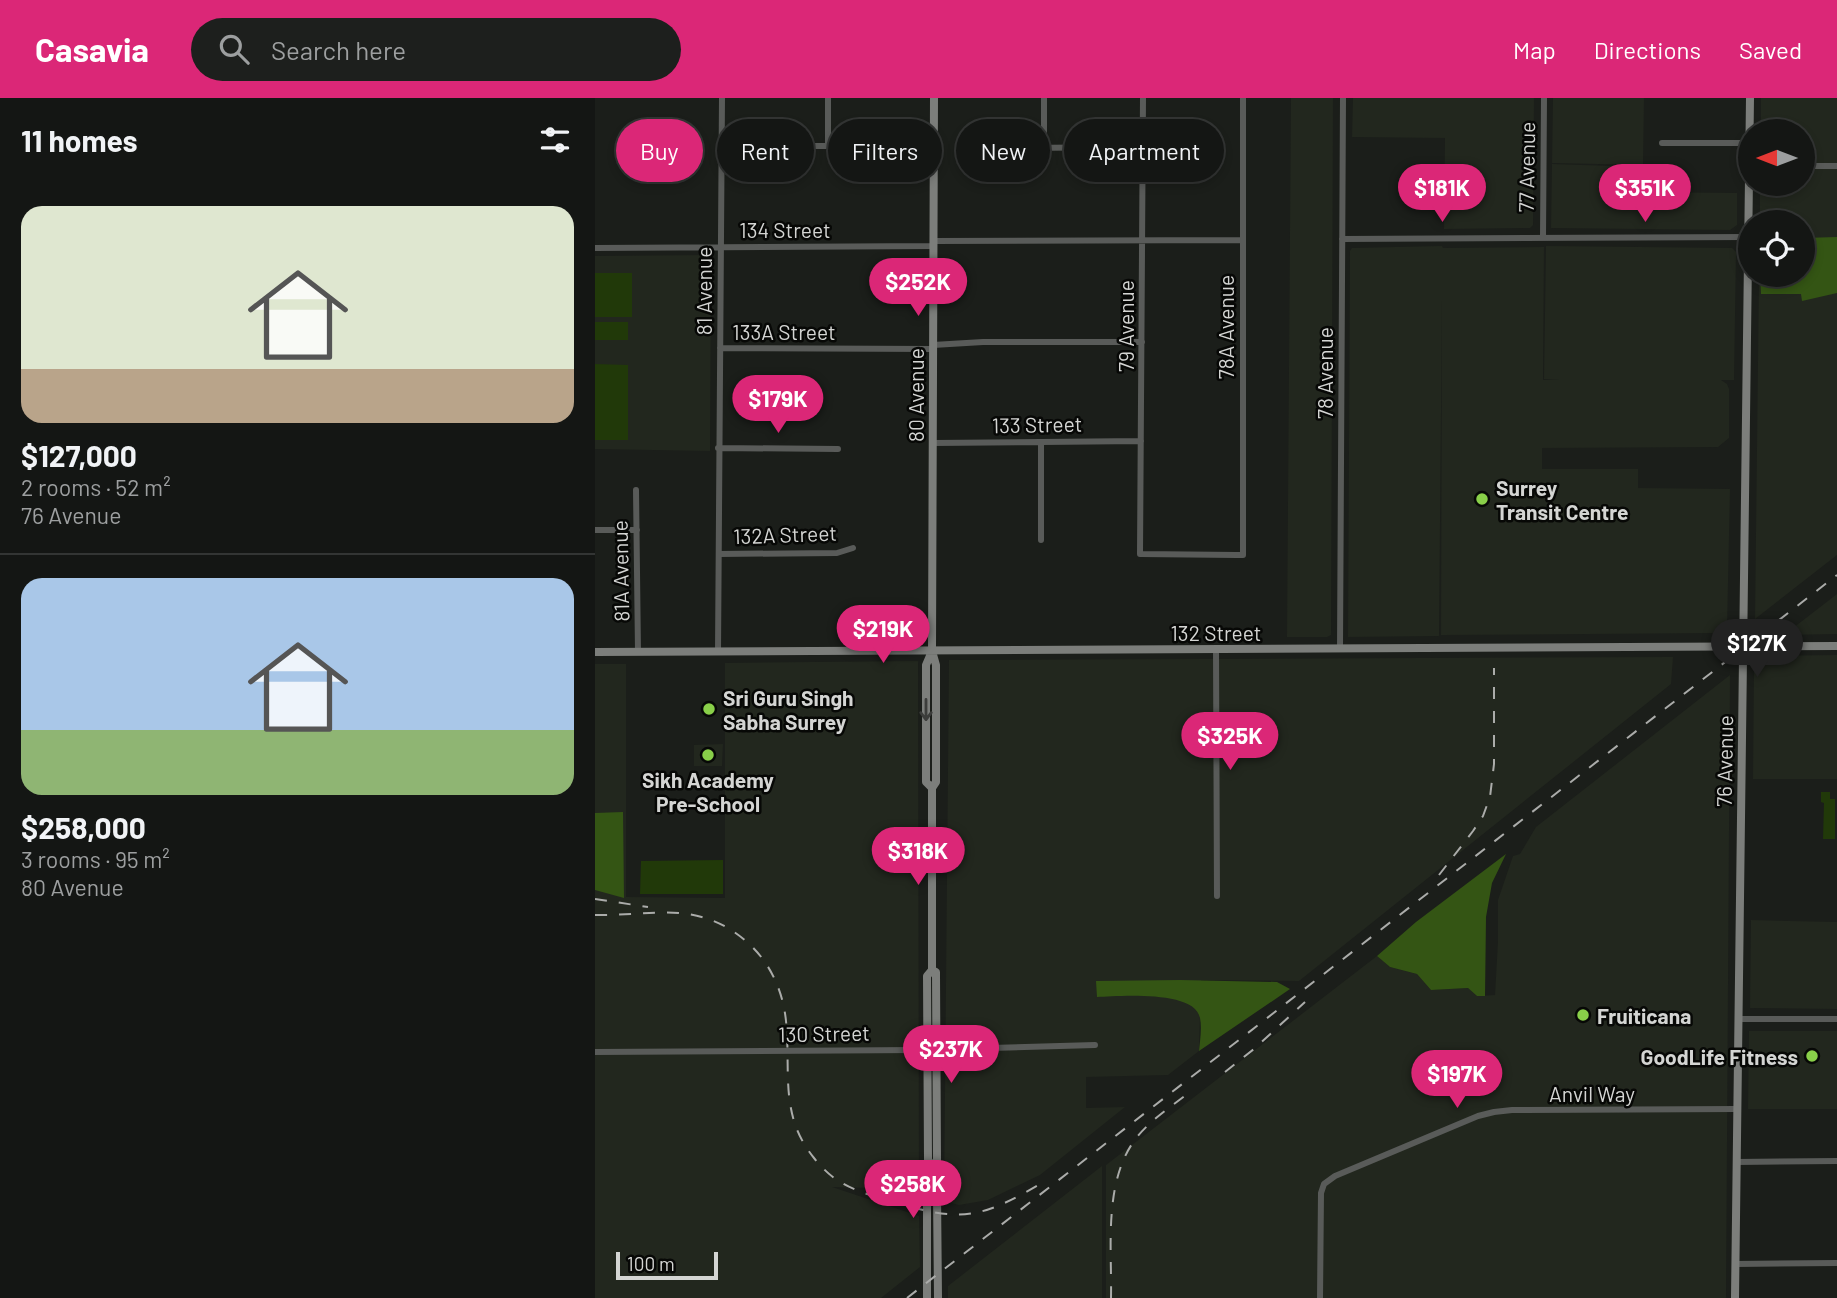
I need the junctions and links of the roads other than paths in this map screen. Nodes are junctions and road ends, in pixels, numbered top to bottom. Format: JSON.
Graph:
{"nodes":[{"id":1,"x":722,"y":98,"type":"edge"},
{"id":2,"x":828,"y":98,"type":"edge"},
{"id":3,"x":934,"y":98,"type":"edge"},
{"id":4,"x":1044,"y":98,"type":"edge"},
{"id":5,"x":1143,"y":98,"type":"edge"},
{"id":6,"x":1244,"y":98,"type":"edge"},
{"id":7,"x":1343,"y":98,"type":"edge"},
{"id":8,"x":1544,"y":98,"type":"edge"},
{"id":9,"x":1750,"y":98,"type":"edge"},
{"id":10,"x":722,"y":119,"type":"edge"},
{"id":11,"x":828,"y":119,"type":"edge"},
{"id":12,"x":934,"y":119,"type":"edge"},
{"id":13,"x":1044,"y":119,"type":"edge"},
{"id":14,"x":1143,"y":119,"type":"edge"},
{"id":15,"x":1750,"y":119,"type":"edge"},
{"id":16,"x":1662,"y":143,"type":"dead end"},
{"id":17,"x":1738,"y":143,"type":"edge"},
{"id":18,"x":814,"y":146,"type":"edge"},
{"id":19,"x":828,"y":146,"type":"edge"},
{"id":20,"x":1815,"y":166,"type":"edge"},
{"id":21,"x":1837,"y":166,"type":"edge"},
{"id":22,"x":721,"y":182,"type":"edge"},
{"id":23,"x":934,"y":182,"type":"edge"},
{"id":24,"x":1143,"y":182,"type":"edge"},
{"id":25,"x":1543,"y":237,"type":"junction"},
{"id":26,"x":1738,"y":237,"type":"edge"},
{"id":27,"x":1342,"y":239,"type":"junction"},
{"id":28,"x":1143,"y":240,"type":"junction"},
{"id":29,"x":1243,"y":240,"type":"junction"},
{"id":30,"x":933,"y":243,"type":"junction"},
{"id":31,"x":721,"y":247,"type":"junction"},
{"id":32,"x":595,"y":248,"type":"edge"},
{"id":33,"x":1747,"y":287,"type":"edge"},
{"id":34,"x":1142,"y":342,"type":"junction"},
{"id":35,"x":933,"y":347,"type":"junction"},
{"id":36,"x":720,"y":348,"type":"junction"},
{"id":37,"x":1142,"y":441,"type":"junction"},
{"id":38,"x":1041,"y":442,"type":"junction"},
{"id":39,"x":933,"y":443,"type":"junction"},
{"id":40,"x":719,"y":448,"type":"junction"},
{"id":41,"x":838,"y":449,"type":"dead end"},
{"id":42,"x":636,"y":490,"type":"dead end"},
{"id":43,"x":595,"y":530,"type":"edge"},
{"id":44,"x":637,"y":530,"type":"junction"},
{"id":45,"x":1041,"y":540,"type":"dead end"},
{"id":46,"x":853,"y":548,"type":"dead end"},
{"id":47,"x":719,"y":554,"type":"junction"},
{"id":48,"x":1140,"y":554,"type":"joint"},
{"id":49,"x":1743,"y":646,"type":"junction"},
{"id":50,"x":1837,"y":646,"type":"edge"},
{"id":51,"x":1216,"y":649,"type":"junction"},
{"id":52,"x":1340,"y":649,"type":"junction"},
{"id":53,"x":932,"y":651,"type":"junction"},
{"id":54,"x":595,"y":652,"type":"edge"},
{"id":55,"x":638,"y":652,"type":"junction"},
{"id":56,"x":718,"y":652,"type":"junction"},
{"id":57,"x":1217,"y":896,"type":"dead end"},
{"id":58,"x":1738,"y":1019,"type":"junction"},
{"id":59,"x":1837,"y":1019,"type":"edge"},
{"id":60,"x":1095,"y":1045,"type":"dead end"},
{"id":61,"x":932,"y":1049,"type":"junction"},
{"id":62,"x":595,"y":1052,"type":"edge"},
{"id":63,"x":1737,"y":1109,"type":"junction"},
{"id":64,"x":1837,"y":1161,"type":"edge"},
{"id":65,"x":1737,"y":1162,"type":"junction"},
{"id":66,"x":933,"y":1189,"type":"junction"},
{"id":67,"x":1837,"y":1263,"type":"edge"},
{"id":68,"x":1735,"y":1264,"type":"junction"},
{"id":69,"x":927,"y":1298,"type":"edge"},
{"id":70,"x":938,"y":1298,"type":"edge"},
{"id":71,"x":1320,"y":1298,"type":"edge"},
{"id":72,"x":1735,"y":1298,"type":"edge"}],
"edges":[{"from":1,"to":10,"type":"street","name":"81 Avenue"},
{"from":2,"to":11,"type":"street"},
{"from":3,"to":12,"type":"main road","name":"80 Avenue"},
{"from":4,"to":13,"type":"street"},
{"from":5,"to":14,"type":"street","name":"79 Avenue"},
{"from":6,"to":29,"type":"street","name":"78A Avenue"},
{"from":7,"to":27,"type":"street","name":"78 Avenue"},
{"from":8,"to":25,"type":"street","name":"77 Avenue"},
{"from":9,"to":15,"type":"main road","name":"76 Avenue"},
{"from":16,"to":17,"type":"street"},
{"from":18,"to":19,"type":"street"},
{"from":20,"to":21,"type":"street"},
{"from":22,"to":31,"type":"street","name":"81 Avenue"},
{"from":23,"to":30,"type":"main road","name":"80 Avenue"},
{"from":24,"to":28,"type":"street","name":"79 Avenue"},
{"from":25,"to":26,"type":"street"},
{"from":25,"to":27,"type":"street"},
{"from":27,"to":52,"type":"street","name":"78 Avenue"},
{"from":28,"to":29,"type":"street","name":"134 Street"},
{"from":28,"to":30,"type":"street","name":"134 Street"},
{"from":28,"to":34,"type":"street","name":"79 Avenue"},
{"from":29,"to":48,"type":"street","name":"78A Avenue"},
{"from":30,"to":31,"type":"street","name":"134 Street"},
{"from":30,"to":35,"type":"main road","name":"80 Avenue"},
{"from":31,"to":32,"type":"street","name":"134 Street"},
{"from":31,"to":36,"type":"street","name":"81 Avenue"},
{"from":33,"to":49,"type":"main road","name":"76 Avenue"},
{"from":34,"to":35,"type":"street","name":"133A Street"},
{"from":34,"to":37,"type":"street","name":"79 Avenue"},
{"from":35,"to":36,"type":"street","name":"133A Street"},
{"from":35,"to":39,"type":"main road","name":"80 Avenue"},
{"from":36,"to":40,"type":"street","name":"81 Avenue"},
{"from":37,"to":38,"type":"street","name":"133 Street"},
{"from":37,"to":48,"type":"street","name":"79 Avenue"},
{"from":38,"to":39,"type":"street","name":"133 Street"},
{"from":38,"to":45,"type":"street"},
{"from":39,"to":53,"type":"main road","name":"80 Avenue"},
{"from":40,"to":41,"type":"street"},
{"from":40,"to":47,"type":"street","name":"81 Avenue"},
{"from":42,"to":44,"type":"street","name":"81A Avenue"},
{"from":43,"to":44,"type":"street"},
{"from":44,"to":55,"type":"street","name":"81A Avenue"},
{"from":46,"to":47,"type":"street","name":"132A Street"},
{"from":47,"to":56,"type":"street","name":"81 Avenue"},
{"from":49,"to":50,"type":"main road","name":"132 Street"},
{"from":49,"to":52,"type":"main road","name":"132 Street"},
{"from":49,"to":58,"type":"main road","name":"76 Avenue"},
{"from":51,"to":52,"type":"main road","name":"132 Street"},
{"from":51,"to":53,"type":"main road","name":"132 Street"},
{"from":51,"to":57,"type":"street"},
{"from":53,"to":56,"type":"main road","name":"132 Street"},
{"from":53,"to":61,"type":"main road","name":"80 Avenue"},
{"from":54,"to":55,"type":"main road","name":"132 Street"},
{"from":55,"to":56,"type":"main road","name":"132 Street"},
{"from":58,"to":59,"type":"street"},
{"from":58,"to":63,"type":"main road","name":"76 Avenue"},
{"from":60,"to":61,"type":"street","name":"130 Street"},
{"from":61,"to":62,"type":"street","name":"130 Street"},
{"from":61,"to":66,"type":"main road","name":"80 Avenue"},
{"from":63,"to":65,"type":"main road","name":"76 Avenue"},
{"from":63,"to":71,"type":"street","name":"Anvil Way"},
{"from":64,"to":65,"type":"street"},
{"from":65,"to":68,"type":"main road","name":"76 Avenue"},
{"from":66,"to":69,"type":"main road","name":"80 Avenue"},
{"from":66,"to":70,"type":"main road","name":"80 Avenue"},
{"from":67,"to":68,"type":"street"},
{"from":68,"to":72,"type":"main road","name":"76 Avenue"}]}
